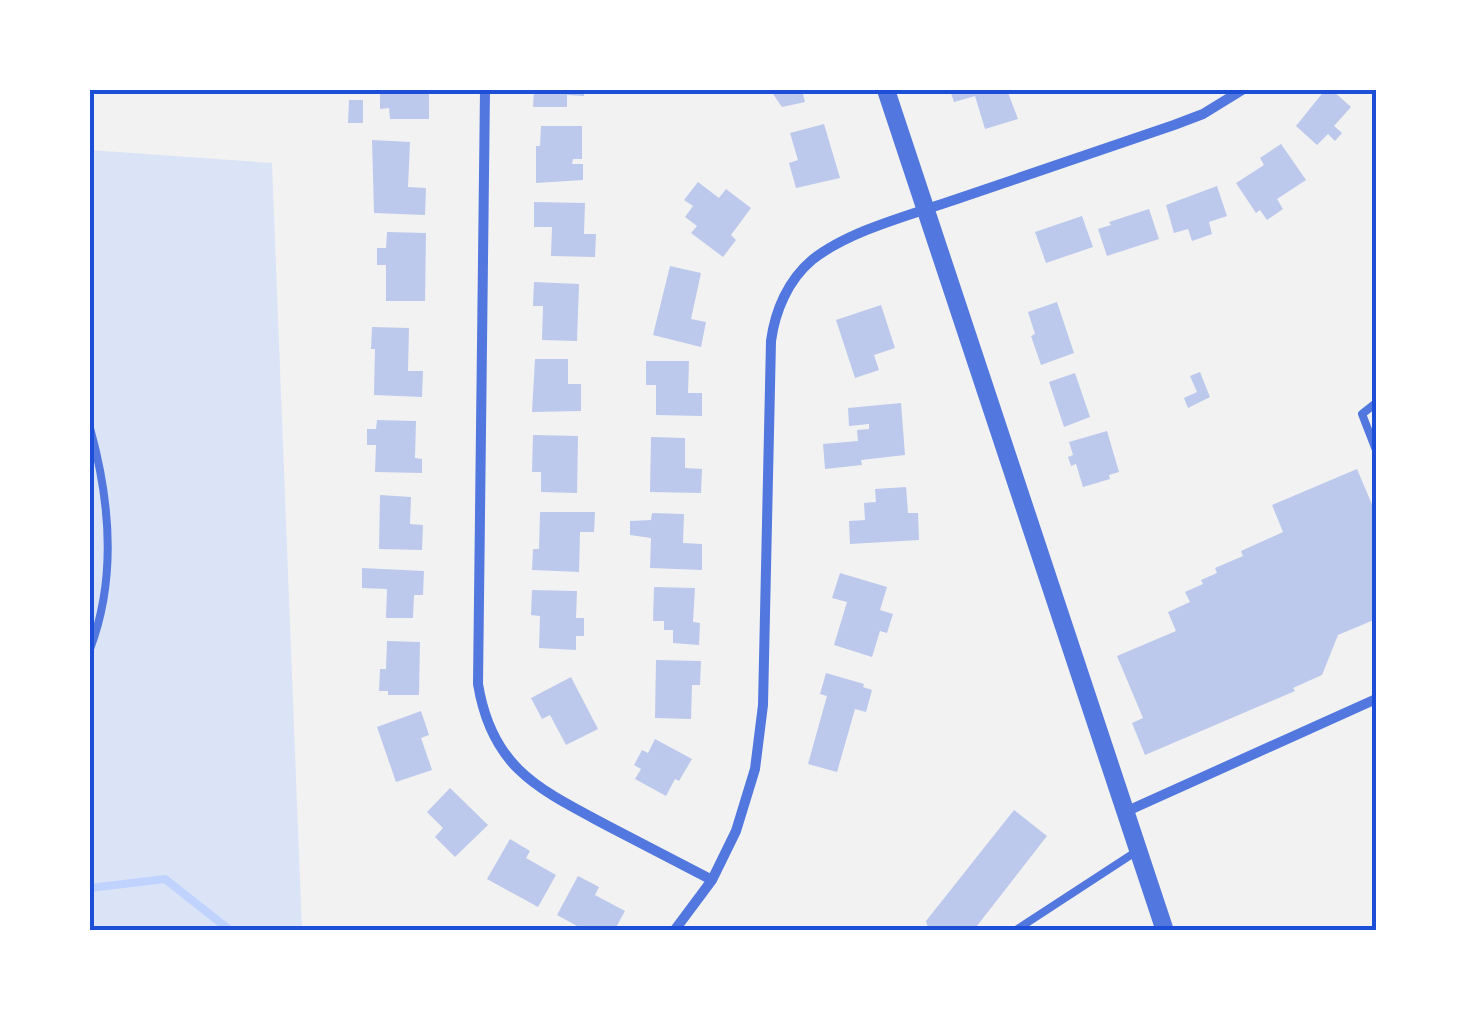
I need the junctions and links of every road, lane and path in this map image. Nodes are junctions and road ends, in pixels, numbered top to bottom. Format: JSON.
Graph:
{"nodes":[{"id":1,"x":485,"y":90,"type":"edge"},
{"id":2,"x":886,"y":90,"type":"edge"},
{"id":3,"x":1242,"y":90,"type":"edge"},
{"id":4,"x":924,"y":210,"type":"junction"},
{"id":5,"x":1376,"y":404,"type":"edge"},
{"id":6,"x":90,"y":428,"type":"edge"},
{"id":7,"x":1376,"y":450,"type":"edge"},
{"id":8,"x":90,"y":649,"type":"edge"},
{"id":9,"x":1376,"y":699,"type":"edge"},
{"id":10,"x":1124,"y":812,"type":"junction"},
{"id":11,"x":1137,"y":851,"type":"junction"},
{"id":12,"x":712,"y":880,"type":"junction"},
{"id":13,"x":1016,"y":930,"type":"edge"},
{"id":14,"x":674,"y":931,"type":"edge"},
{"id":15,"x":1164,"y":931,"type":"edge"}],
"edges":[{"from":1,"to":12,"type":"street"},
{"from":2,"to":4,"type":"street"},
{"from":3,"to":4,"type":"street"},
{"from":4,"to":10,"type":"street"},
{"from":4,"to":12,"type":"street"},
{"from":5,"to":7,"type":"lane"},
{"from":6,"to":8,"type":"lane"},
{"from":9,"to":10,"type":"street"},
{"from":10,"to":11,"type":"street"},
{"from":11,"to":13,"type":"lane"},
{"from":11,"to":15,"type":"street"},
{"from":12,"to":14,"type":"street"}]}
